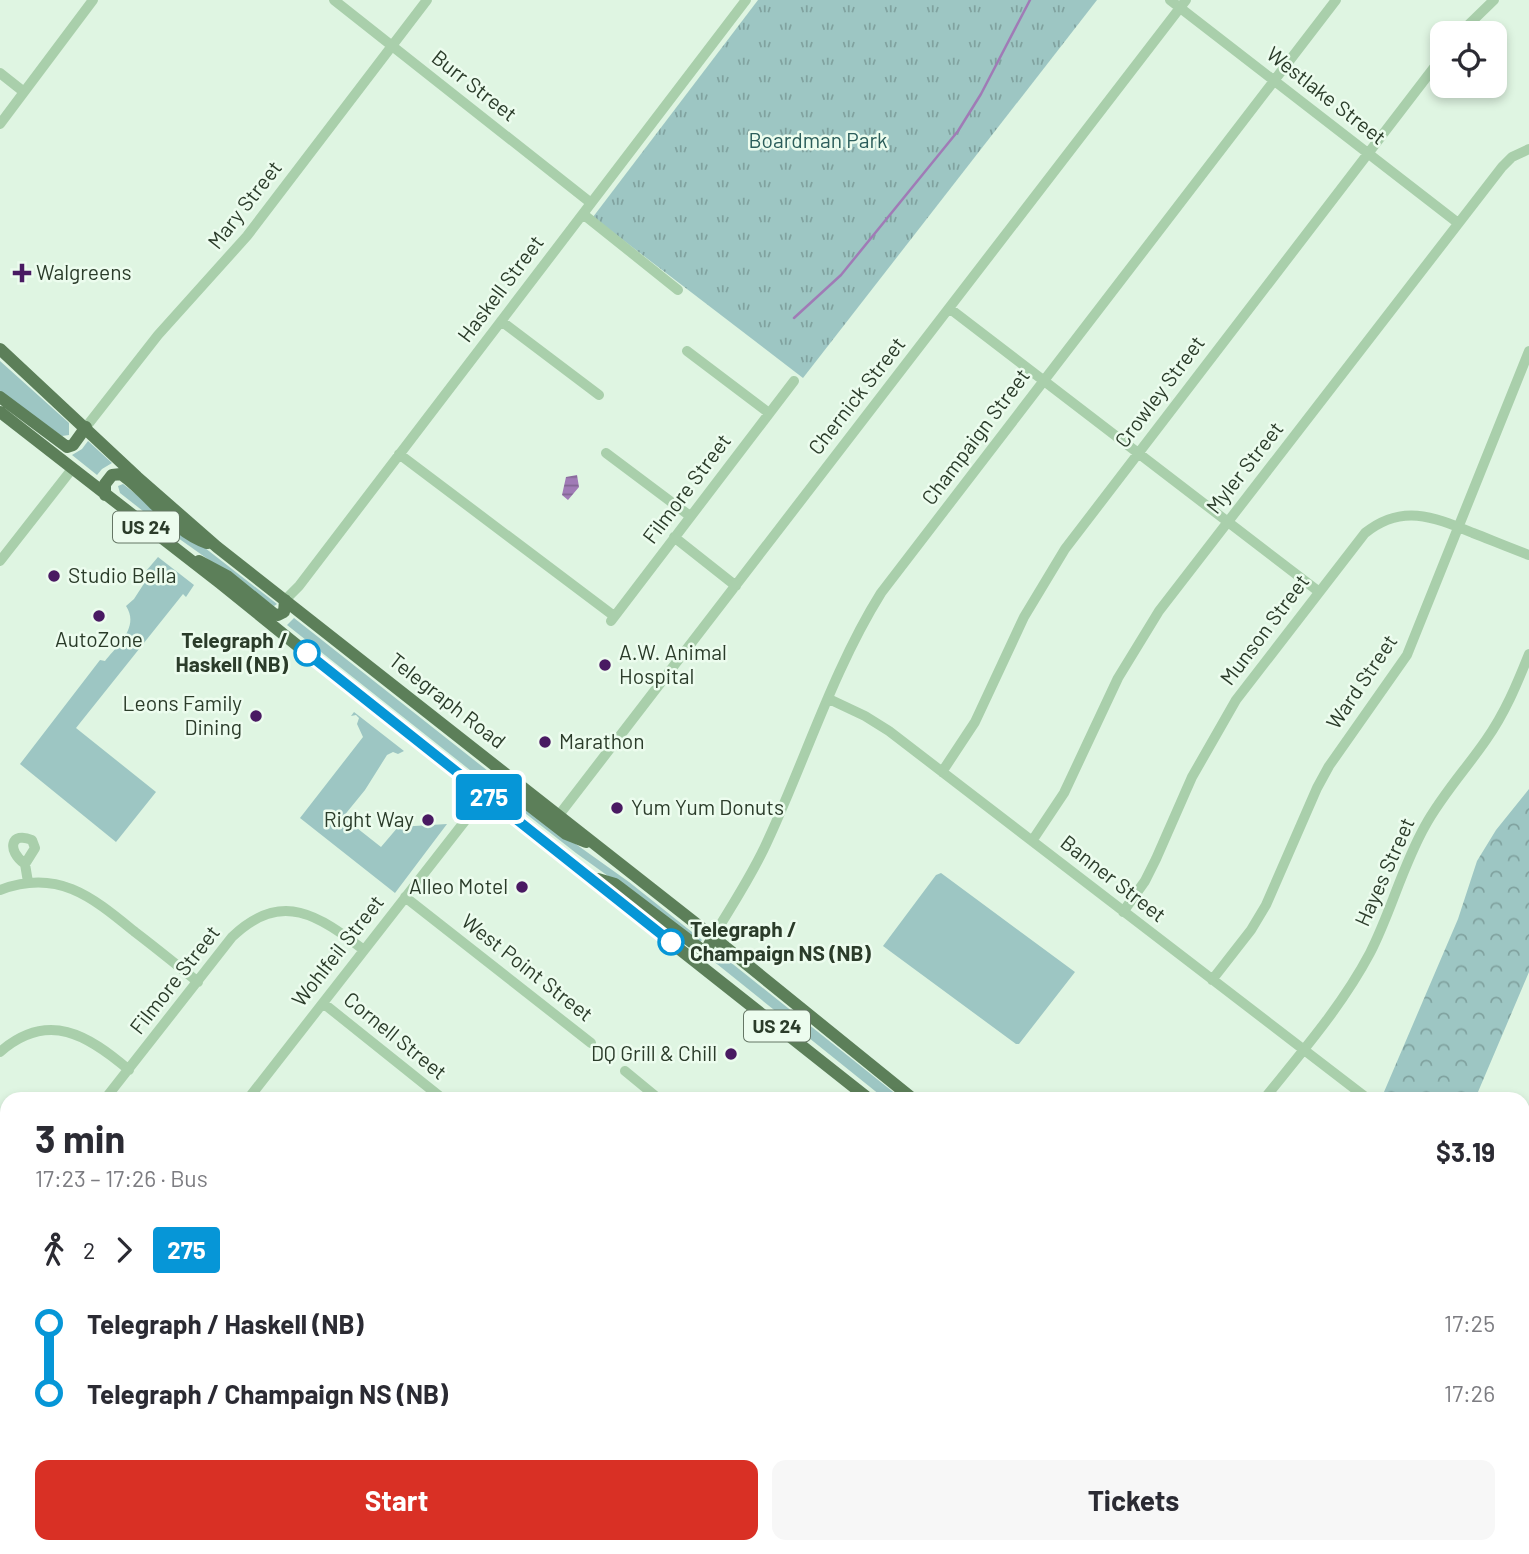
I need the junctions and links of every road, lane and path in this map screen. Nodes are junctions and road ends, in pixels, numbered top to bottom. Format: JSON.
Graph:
{"nodes":[{"id":1,"x":93,"y":0,"type":"edge"},
{"id":2,"x":334,"y":0,"type":"edge"},
{"id":3,"x":427,"y":0,"type":"edge"},
{"id":4,"x":746,"y":0,"type":"edge"},
{"id":5,"x":1170,"y":0,"type":"edge"},
{"id":6,"x":1336,"y":0,"type":"edge"},
{"id":7,"x":1494,"y":0,"type":"edge"},
{"id":8,"x":1183,"y":4,"type":"edge"},
{"id":9,"x":1472,"y":21,"type":"edge"},
{"id":10,"x":392,"y":46,"type":"junction"},
{"id":11,"x":1430,"y":72,"type":"edge"},
{"id":12,"x":0,"y":74,"type":"edge"},
{"id":13,"x":1274,"y":80,"type":"junction"},
{"id":14,"x":24,"y":92,"type":"junction"},
{"id":15,"x":0,"y":124,"type":"edge"},
{"id":16,"x":1529,"y":149,"type":"edge"},
{"id":17,"x":1367,"y":153,"type":"junction"},
{"id":18,"x":591,"y":203,"type":"junction"},
{"id":19,"x":583,"y":214,"type":"junction"},
{"id":20,"x":1458,"y":222,"type":"junction"},
{"id":21,"x":678,"y":289,"type":"dead end"},
{"id":22,"x":949,"y":308,"type":"junction"},
{"id":23,"x":501,"y":321,"type":"junction"},
{"id":24,"x":0,"y":349,"type":"edge"},
{"id":25,"x":687,"y":351,"type":"dead end"},
{"id":26,"x":1529,"y":351,"type":"edge"},
{"id":27,"x":1044,"y":380,"type":"junction"},
{"id":28,"x":794,"y":381,"type":"dead end"},
{"id":29,"x":599,"y":396,"type":"dead end"},
{"id":30,"x":0,"y":397,"type":"edge"},
{"id":31,"x":0,"y":412,"type":"edge"},
{"id":32,"x":769,"y":413,"type":"junction"},
{"id":33,"x":86,"y":427,"type":"junction"},
{"id":34,"x":606,"y":453,"type":"dead end"},
{"id":35,"x":1138,"y":453,"type":"junction"},
{"id":36,"x":399,"y":454,"type":"junction"},
{"id":37,"x":72,"y":469,"type":"junction"},
{"id":38,"x":105,"y":495,"type":"junction"},
{"id":39,"x":690,"y":516,"type":"junction"},
{"id":40,"x":1228,"y":522,"type":"junction"},
{"id":41,"x":1459,"y":528,"type":"junction"},
{"id":42,"x":674,"y":537,"type":"junction"},
{"id":43,"x":217,"y":547,"type":"junction"},
{"id":44,"x":183,"y":555,"type":"junction"},
{"id":45,"x":1529,"y":555,"type":"edge"},
{"id":46,"x":0,"y":561,"type":"edge"},
{"id":47,"x":736,"y":586,"type":"junction"},
{"id":48,"x":1318,"y":591,"type":"junction"},
{"id":49,"x":285,"y":600,"type":"junction"},
{"id":50,"x":1529,"y":654,"type":"edge"},
{"id":51,"x":829,"y":699,"type":"junction"},
{"id":52,"x":942,"y":772,"type":"junction"},
{"id":53,"x":486,"y":794,"type":"junction"},
{"id":54,"x":559,"y":815,"type":"junction"},
{"id":55,"x":1032,"y":841,"type":"junction"},
{"id":56,"x":599,"y":848,"type":"junction"},
{"id":57,"x":25,"y":864,"type":"dead end"},
{"id":58,"x":588,"y":875,"type":"junction"},
{"id":59,"x":27,"y":882,"type":"junction"},
{"id":60,"x":0,"y":890,"type":"edge"},
{"id":61,"x":405,"y":897,"type":"junction"},
{"id":62,"x":1123,"y":912,"type":"junction"},
{"id":63,"x":713,"y":937,"type":"junction"},
{"id":64,"x":363,"y":950,"type":"junction"},
{"id":65,"x":1212,"y":980,"type":"junction"},
{"id":66,"x":198,"y":982,"type":"junction"},
{"id":67,"x":323,"y":1003,"type":"junction"},
{"id":68,"x":591,"y":1043,"type":"dead end"},
{"id":69,"x":1303,"y":1049,"type":"junction"},
{"id":70,"x":0,"y":1052,"type":"edge"},
{"id":71,"x":129,"y":1070,"type":"junction"},
{"id":72,"x":625,"y":1071,"type":"dead end"},
{"id":73,"x":111,"y":1092,"type":"edge"},
{"id":74,"x":253,"y":1092,"type":"edge"},
{"id":75,"x":434,"y":1092,"type":"edge"},
{"id":76,"x":650,"y":1092,"type":"edge"},
{"id":77,"x":860,"y":1092,"type":"edge"},
{"id":78,"x":904,"y":1092,"type":"edge"},
{"id":79,"x":1269,"y":1092,"type":"edge"},
{"id":80,"x":1359,"y":1092,"type":"edge"}],
"edges":[{"from":1,"to":14,"type":"street"},
{"from":2,"to":10,"type":"street","name":"Burr Street"},
{"from":3,"to":10,"type":"street","name":"Mary Street"},
{"from":4,"to":18,"type":"street","name":"Haskell Street"},
{"from":5,"to":8,"type":"street","name":"Westlake Street"},
{"from":6,"to":13,"type":"street","name":"Champaign Street"},
{"from":7,"to":9,"type":"street"},
{"from":8,"to":13,"type":"street","name":"Westlake Street"},
{"from":8,"to":22,"type":"street","name":"Chernick Street"},
{"from":10,"to":18,"type":"street","name":"Burr Street"},
{"from":10,"to":33,"type":"street","name":"Mary Street"},
{"from":11,"to":17,"type":"street","name":"Crowley Street"},
{"from":12,"to":14,"type":"street"},
{"from":13,"to":17,"type":"street","name":"Westlake Street"},
{"from":13,"to":27,"type":"street","name":"Champaign Street"},
{"from":14,"to":15,"type":"street"},
{"from":16,"to":20,"type":"street","name":"Myler Street"},
{"from":17,"to":20,"type":"street","name":"Westlake Street"},
{"from":17,"to":35,"type":"street","name":"Crowley Street"},
{"from":18,"to":19,"type":"street","name":"Haskell Street"},
{"from":19,"to":21,"type":"street"},
{"from":19,"to":23,"type":"street","name":"Haskell Street"},
{"from":20,"to":40,"type":"street","name":"Myler Street"},
{"from":22,"to":27,"type":"street"},
{"from":22,"to":47,"type":"street","name":"Chernick Street"},
{"from":23,"to":29,"type":"street"},
{"from":23,"to":36,"type":"street","name":"Haskell Street"},
{"from":24,"to":33,"type":"main road","name":"Telegraph Road","number":"US 24"},
{"from":25,"to":32,"type":"street"},
{"from":26,"to":41,"type":"street","name":"Ward Street"},
{"from":27,"to":35,"type":"street"},
{"from":27,"to":51,"type":"street","name":"Champaign Street"},
{"from":28,"to":32,"type":"street","name":"Filmore Street"},
{"from":30,"to":33,"type":"main road"},
{"from":31,"to":37,"type":"main road","number":"US 24"},
{"from":32,"to":39,"type":"street","name":"Filmore Street"},
{"from":33,"to":43,"type":"main road","name":"Telegraph Road","number":"US 24"},
{"from":34,"to":39,"type":"street"},
{"from":35,"to":40,"type":"street"},
{"from":35,"to":52,"type":"street","name":"Crowley Street"},
{"from":36,"to":42,"type":"street","name":"Filmore Street"},
{"from":36,"to":49,"type":"street","name":"Haskell Street"},
{"from":37,"to":38,"type":"main road","number":"US 24"},
{"from":37,"to":46,"type":"street"},
{"from":38,"to":43,"type":"main road"},
{"from":38,"to":44,"type":"main road","number":"US 24"},
{"from":39,"to":42,"type":"street","name":"Filmore Street"},
{"from":40,"to":48,"type":"street"},
{"from":40,"to":55,"type":"street","name":"Myler Street"},
{"from":41,"to":45,"type":"street","name":"Munson Street"},
{"from":41,"to":48,"type":"street","name":"Munson Street"},
{"from":41,"to":65,"type":"street","name":"Ward Street"},
{"from":42,"to":47,"type":"street"},
{"from":43,"to":49,"type":"main road","name":"Telegraph Road","number":"US 24"},
{"from":44,"to":49,"type":"main road"},
{"from":44,"to":53,"type":"main road","number":"US 24"},
{"from":47,"to":54,"type":"street","name":"Chernick Street"},
{"from":48,"to":62,"type":"street","name":"Munson Street"},
{"from":49,"to":54,"type":"main road","name":"Telegraph Road","number":"US 24"},
{"from":50,"to":69,"type":"street","name":"Hayes Street"},
{"from":51,"to":52,"type":"street","name":"Banner Street"},
{"from":51,"to":63,"type":"street","name":"Champaign Street"},
{"from":52,"to":55,"type":"street","name":"Banner Street"},
{"from":53,"to":56,"type":"main road"},
{"from":53,"to":58,"type":"main road","number":"US 24"},
{"from":53,"to":61,"type":"street","name":"Wohlfeil Street"},
{"from":54,"to":56,"type":"main road","name":"Telegraph Road","number":"US 24"},
{"from":55,"to":62,"type":"street","name":"Banner Street"},
{"from":56,"to":63,"type":"main road","name":"Telegraph Road","number":"US 24"},
{"from":57,"to":59,"type":"street"},
{"from":58,"to":63,"type":"main road"},
{"from":58,"to":77,"type":"main road","number":"US 24"},
{"from":59,"to":60,"type":"street"},
{"from":59,"to":66,"type":"street"},
{"from":61,"to":64,"type":"street","name":"Wohlfeil Street"},
{"from":61,"to":68,"type":"street","name":"West Point Street"},
{"from":62,"to":65,"type":"street","name":"Banner Street"},
{"from":63,"to":78,"type":"main road","name":"Telegraph Road","number":"US 24"},
{"from":64,"to":66,"type":"street","name":"Filmore Street"},
{"from":64,"to":67,"type":"street","name":"Wohlfeil Street"},
{"from":65,"to":69,"type":"street","name":"Banner Street"},
{"from":66,"to":71,"type":"street","name":"Filmore Street"},
{"from":67,"to":74,"type":"street","name":"Wohlfeil Street"},
{"from":67,"to":75,"type":"street","name":"Cornell Street"},
{"from":69,"to":79,"type":"street","name":"Hayes Street"},
{"from":69,"to":80,"type":"street","name":"Banner Street"},
{"from":70,"to":71,"type":"street"},
{"from":71,"to":73,"type":"street","name":"Filmore Street"},
{"from":72,"to":76,"type":"street"}]}
